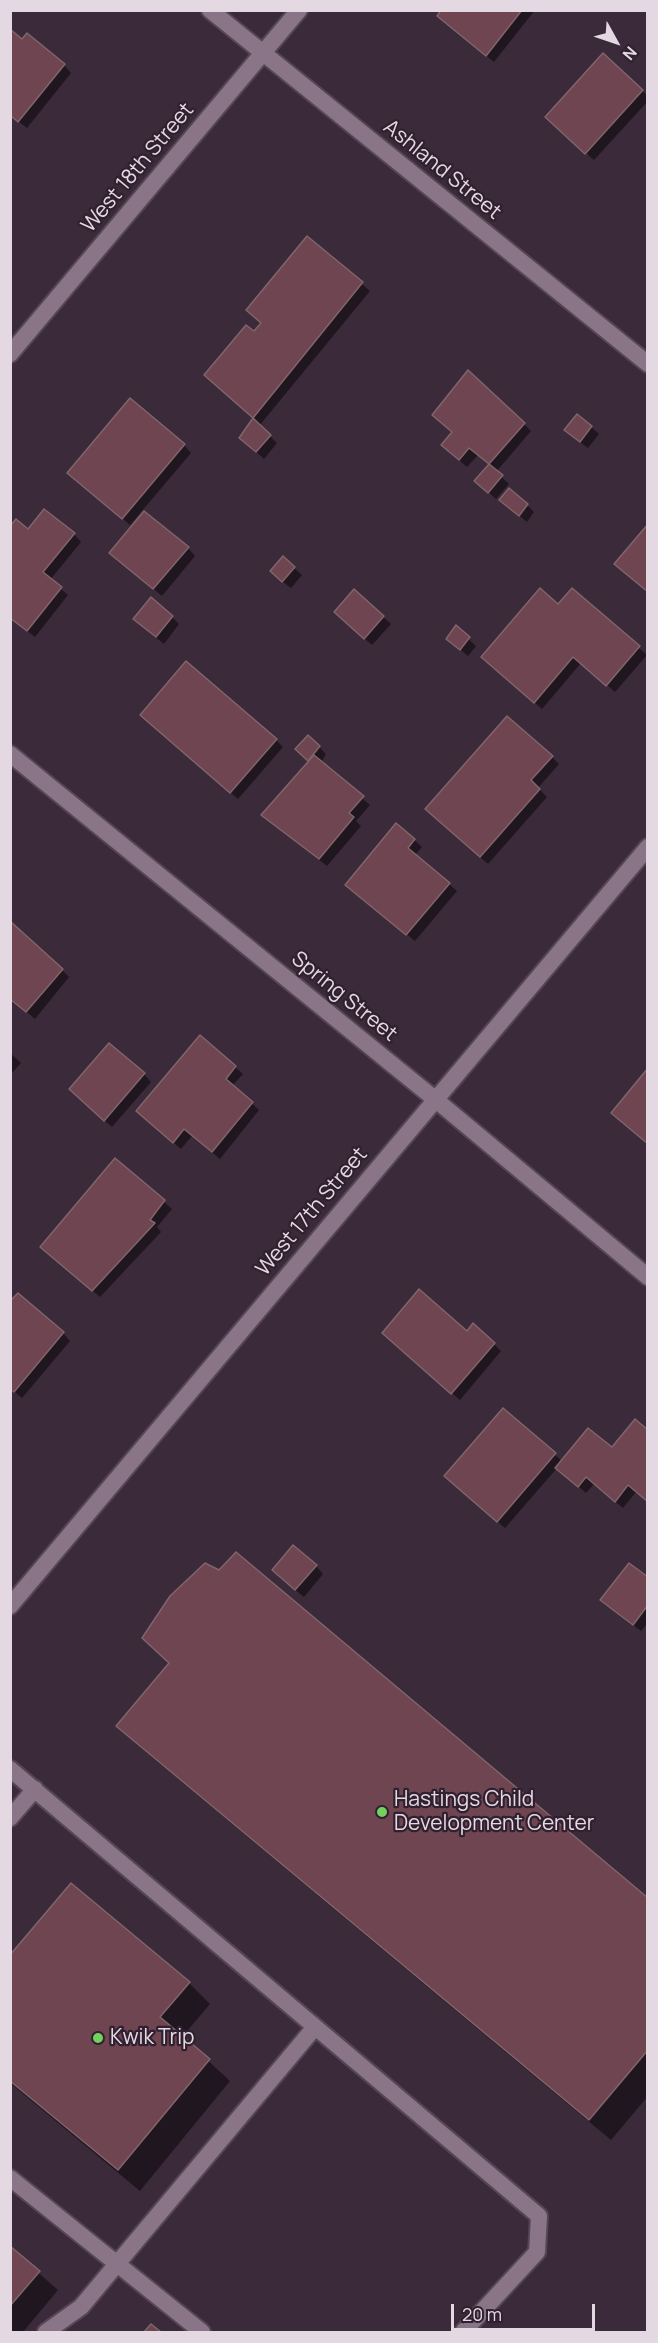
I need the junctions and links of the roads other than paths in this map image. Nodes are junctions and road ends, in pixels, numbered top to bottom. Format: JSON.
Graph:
{"nodes":[{"id":1,"x":210,"y":10,"type":"edge"},
{"id":2,"x":299,"y":10,"type":"edge"},
{"id":3,"x":262,"y":55,"type":"junction"},
{"id":4,"x":10,"y":354,"type":"edge"},
{"id":5,"x":648,"y":364,"type":"edge"},
{"id":6,"x":10,"y":754,"type":"edge"},
{"id":7,"x":648,"y":847,"type":"edge"},
{"id":8,"x":436,"y":1100,"type":"junction"},
{"id":9,"x":648,"y":1276,"type":"edge"},
{"id":10,"x":10,"y":1606,"type":"edge"},
{"id":11,"x":10,"y":1769,"type":"edge"},
{"id":12,"x":35,"y":1789,"type":"junction"},
{"id":13,"x":10,"y":1818,"type":"edge"},
{"id":14,"x":315,"y":2027,"type":"junction"},
{"id":15,"x":10,"y":2178,"type":"edge"},
{"id":16,"x":117,"y":2264,"type":"junction"},
{"id":17,"x":46,"y":2332,"type":"edge"},
{"id":18,"x":202,"y":2332,"type":"edge"},
{"id":19,"x":463,"y":2332,"type":"edge"}],
"edges":[{"from":1,"to":3,"type":"street","name":"Ashland Street"},
{"from":2,"to":3,"type":"street","name":"West 18th Street"},
{"from":3,"to":4,"type":"street","name":"West 18th Street"},
{"from":3,"to":5,"type":"street","name":"Ashland Street"},
{"from":6,"to":8,"type":"street","name":"Spring Street"},
{"from":7,"to":8,"type":"street","name":"West 17th Street"},
{"from":8,"to":9,"type":"street","name":"Spring Street"},
{"from":8,"to":10,"type":"street","name":"West 17th Street"},
{"from":11,"to":12,"type":"street"},
{"from":12,"to":13,"type":"street"},
{"from":12,"to":14,"type":"street"},
{"from":14,"to":16,"type":"street"},
{"from":14,"to":19,"type":"street"},
{"from":15,"to":16,"type":"street"},
{"from":16,"to":17,"type":"street"},
{"from":16,"to":18,"type":"street"}]}
